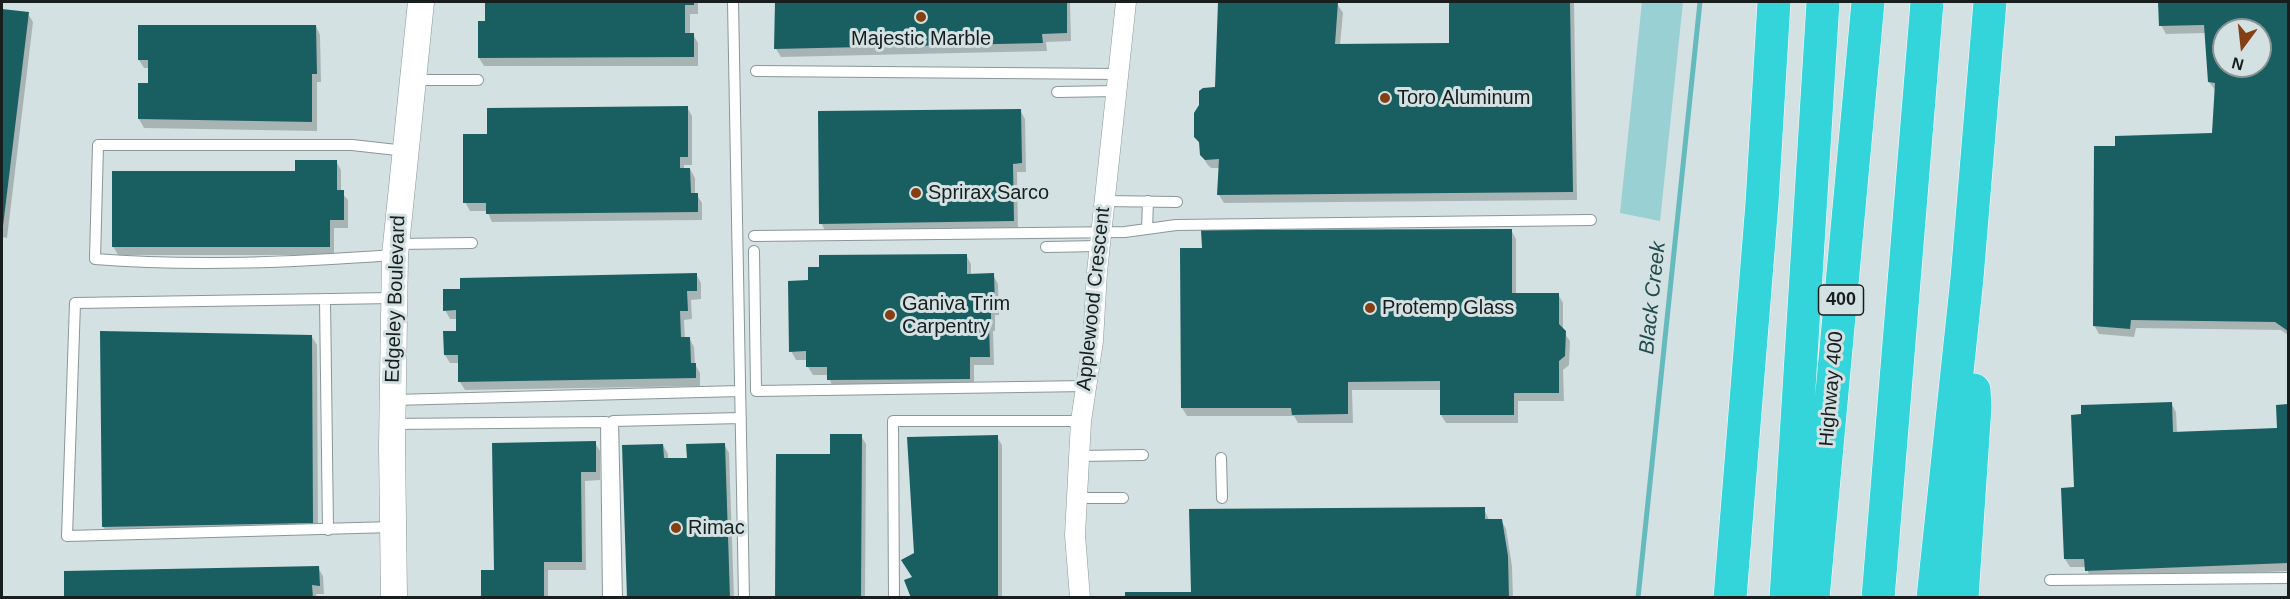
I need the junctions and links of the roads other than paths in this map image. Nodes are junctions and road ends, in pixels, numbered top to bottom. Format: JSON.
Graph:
{"nodes":[{"id":1,"x":421,"y":2,"type":"edge"},
{"id":2,"x":733,"y":2,"type":"edge"},
{"id":3,"x":1126,"y":2,"type":"edge"},
{"id":4,"x":1774,"y":2,"type":"edge"},
{"id":5,"x":1823,"y":2,"type":"edge"},
{"id":6,"x":1868,"y":2,"type":"edge"},
{"id":7,"x":1927,"y":2,"type":"edge"},
{"id":8,"x":1990,"y":2,"type":"edge"},
{"id":9,"x":756,"y":71,"type":"dead end"},
{"id":10,"x":414,"y":80,"type":"junction"},
{"id":11,"x":478,"y":80,"type":"dead end"},
{"id":12,"x":1118,"y":83,"type":"junction"},
{"id":13,"x":1057,"y":92,"type":"dead end"},
{"id":14,"x":406,"y":151,"type":"junction"},
{"id":15,"x":1104,"y":201,"type":"junction"},
{"id":16,"x":1148,"y":201,"type":"junction"},
{"id":17,"x":1177,"y":202,"type":"dead end"},
{"id":18,"x":1591,"y":220,"type":"dead end"},
{"id":19,"x":1147,"y":229,"type":"junction"},
{"id":20,"x":754,"y":236,"type":"dead end"},
{"id":21,"x":1100,"y":239,"type":"junction"},
{"id":22,"x":472,"y":243,"type":"dead end"},
{"id":23,"x":1046,"y":247,"type":"dead end"},
{"id":24,"x":395,"y":250,"type":"junction"},
{"id":25,"x":754,"y":251,"type":"dead end"},
{"id":26,"x":1967,"y":278,"type":"junction"},
{"id":27,"x":394,"y":298,"type":"junction"},
{"id":28,"x":325,"y":299,"type":"junction"},
{"id":29,"x":1086,"y":386,"type":"junction"},
{"id":30,"x":740,"y":392,"type":"junction"},
{"id":31,"x":393,"y":412,"type":"junction"},
{"id":32,"x":741,"y":418,"type":"junction"},
{"id":33,"x":1081,"y":421,"type":"junction"},
{"id":34,"x":1079,"y":456,"type":"junction"},
{"id":35,"x":1143,"y":456,"type":"dead end"},
{"id":36,"x":1221,"y":458,"type":"dead end"},
{"id":37,"x":1077,"y":498,"type":"junction"},
{"id":38,"x":1123,"y":498,"type":"dead end"},
{"id":39,"x":1222,"y":498,"type":"dead end"},
{"id":40,"x":393,"y":527,"type":"junction"},
{"id":41,"x":328,"y":530,"type":"junction"},
{"id":42,"x":2289,"y":578,"type":"edge"},
{"id":43,"x":2050,"y":580,"type":"dead end"},
{"id":44,"x":394,"y":597,"type":"edge"},
{"id":45,"x":608,"y":597,"type":"edge"},
{"id":46,"x":617,"y":597,"type":"edge"},
{"id":47,"x":744,"y":597,"type":"edge"},
{"id":48,"x":894,"y":597,"type":"edge"},
{"id":49,"x":1080,"y":597,"type":"edge"},
{"id":50,"x":1730,"y":597,"type":"edge"},
{"id":51,"x":1786,"y":597,"type":"edge"},
{"id":52,"x":1813,"y":597,"type":"edge"},
{"id":53,"x":1878,"y":597,"type":"edge"},
{"id":54,"x":1933,"y":597,"type":"edge"},
{"id":55,"x":1962,"y":597,"type":"edge"}],
"edges":[{"from":1,"to":10,"type":"street","name":"Edgeley Boulevard"},
{"from":2,"to":30,"type":"lane"},
{"from":3,"to":12,"type":"street","name":"Applewood Crescent"},
{"from":4,"to":50,"type":"highway"},
{"from":5,"to":51,"type":"highway"},
{"from":6,"to":52,"type":"highway","name":"Highway 400","number":"400"},
{"from":7,"to":53,"type":"highway"},
{"from":8,"to":26,"type":"highway"},
{"from":9,"to":12,"type":"lane"},
{"from":10,"to":11,"type":"lane"},
{"from":10,"to":14,"type":"street","name":"Edgeley Boulevard"},
{"from":12,"to":13,"type":"lane"},
{"from":12,"to":15,"type":"street","name":"Applewood Crescent"},
{"from":14,"to":24,"type":"street","name":"Edgeley Boulevard"},
{"from":14,"to":24,"type":"lane"},
{"from":15,"to":16,"type":"lane"},
{"from":15,"to":21,"type":"street","name":"Applewood Crescent"},
{"from":16,"to":17,"type":"lane"},
{"from":16,"to":19,"type":"lane"},
{"from":18,"to":19,"type":"lane"},
{"from":19,"to":21,"type":"lane"},
{"from":20,"to":21,"type":"lane"},
{"from":21,"to":23,"type":"lane"},
{"from":21,"to":29,"type":"street","name":"Applewood Crescent"},
{"from":22,"to":24,"type":"lane"},
{"from":24,"to":27,"type":"street","name":"Edgeley Boulevard"},
{"from":25,"to":29,"type":"lane"},
{"from":26,"to":54,"type":"highway"},
{"from":26,"to":55,"type":"highway"},
{"from":27,"to":28,"type":"lane"},
{"from":27,"to":31,"type":"street","name":"Edgeley Boulevard"},
{"from":28,"to":41,"type":"lane"},
{"from":28,"to":41,"type":"lane"},
{"from":29,"to":33,"type":"street","name":"Applewood Crescent"},
{"from":30,"to":31,"type":"lane"},
{"from":30,"to":32,"type":"lane"},
{"from":31,"to":40,"type":"street","name":"Edgeley Boulevard"},
{"from":31,"to":45,"type":"lane"},
{"from":32,"to":46,"type":"lane"},
{"from":32,"to":47,"type":"lane"},
{"from":33,"to":34,"type":"street","name":"Applewood Crescent"},
{"from":33,"to":48,"type":"lane"},
{"from":34,"to":35,"type":"lane"},
{"from":34,"to":37,"type":"street","name":"Applewood Crescent"},
{"from":36,"to":39,"type":"lane"},
{"from":37,"to":38,"type":"lane"},
{"from":37,"to":49,"type":"street","name":"Applewood Crescent"},
{"from":40,"to":41,"type":"lane"},
{"from":40,"to":44,"type":"street","name":"Edgeley Boulevard"},
{"from":42,"to":43,"type":"lane"}]}
